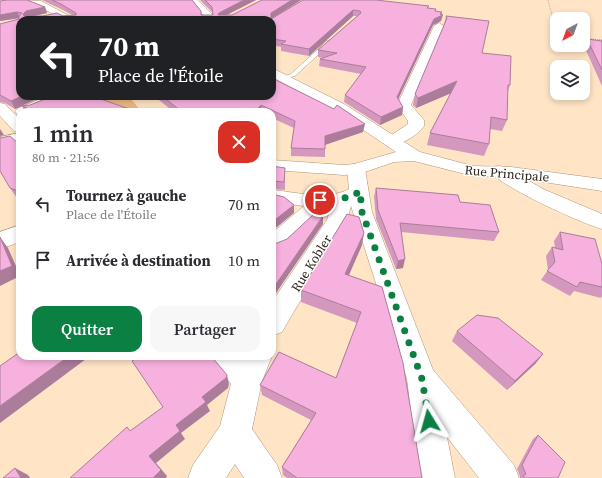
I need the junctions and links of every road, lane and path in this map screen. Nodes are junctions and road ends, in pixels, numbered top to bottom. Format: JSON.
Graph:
{"nodes":[{"id":1,"x":22,"y":0,"type":"edge"},
{"id":2,"x":193,"y":0,"type":"edge"},
{"id":3,"x":548,"y":0,"type":"edge"},
{"id":4,"x":551,"y":12,"type":"edge"},
{"id":5,"x":62,"y":14,"type":"junction"},
{"id":6,"x":54,"y":16,"type":"edge"},
{"id":7,"x":65,"y":16,"type":"edge"},
{"id":8,"x":209,"y":16,"type":"edge"},
{"id":9,"x":439,"y":26,"type":"edge"},
{"id":10,"x":333,"y":39,"type":"edge"},
{"id":11,"x":590,"y":39,"type":"edge"},
{"id":12,"x":602,"y":40,"type":"edge"},
{"id":13,"x":276,"y":74,"type":"edge"},
{"id":14,"x":285,"y":78,"type":"junction"},
{"id":15,"x":48,"y":100,"type":"edge"},
{"id":16,"x":24,"y":108,"type":"edge"},
{"id":17,"x":374,"y":130,"type":"junction"},
{"id":18,"x":16,"y":139,"type":"edge"},
{"id":19,"x":393,"y":141,"type":"junction"},
{"id":20,"x":0,"y":142,"type":"edge"},
{"id":21,"x":414,"y":156,"type":"junction"},
{"id":22,"x":378,"y":161,"type":"junction"},
{"id":23,"x":276,"y":166,"type":"edge"},
{"id":24,"x":500,"y":171,"type":"junction"},
{"id":25,"x":602,"y":185,"type":"edge"},
{"id":26,"x":353,"y":186,"type":"junction"},
{"id":27,"x":276,"y":196,"type":"edge"},
{"id":28,"x":320,"y":200,"type":"junction"},
{"id":29,"x":602,"y":222,"type":"edge"},
{"id":30,"x":16,"y":235,"type":"edge"},
{"id":31,"x":0,"y":242,"type":"edge"},
{"id":32,"x":276,"y":242,"type":"edge"},
{"id":33,"x":276,"y":318,"type":"edge"},
{"id":34,"x":235,"y":360,"type":"edge"},
{"id":35,"x":252,"y":368,"type":"edge"},
{"id":36,"x":422,"y":379,"type":"junction"},
{"id":37,"x":235,"y":433,"type":"junction"},
{"id":38,"x":206,"y":478,"type":"edge"},
{"id":39,"x":264,"y":478,"type":"edge"},
{"id":40,"x":437,"y":478,"type":"edge"},
{"id":41,"x":501,"y":478,"type":"edge"}],
"edges":[{"from":1,"to":5,"type":"street"},
{"from":2,"to":8,"type":"street"},
{"from":3,"to":4,"type":"path"},
{"from":5,"to":6,"type":"street"},
{"from":5,"to":7,"type":"street"},
{"from":9,"to":19,"type":"street"},
{"from":10,"to":14,"type":"lane"},
{"from":11,"to":12,"type":"path"},
{"from":13,"to":14,"type":"street"},
{"from":14,"to":17,"type":"street"},
{"from":15,"to":16,"type":"street"},
{"from":17,"to":19,"type":"street"},
{"from":17,"to":22,"type":"street"},
{"from":18,"to":20,"type":"street"},
{"from":19,"to":21,"type":"street"},
{"from":21,"to":22,"type":"street","name":"Rue Principale"},
{"from":21,"to":24,"type":"street","name":"Rue Principale"},
{"from":22,"to":26,"type":"street","name":"Rue Principale"},
{"from":23,"to":26,"type":"street","name":"Rue Principale"},
{"from":24,"to":25,"type":"street","name":"Rue Principale"},
{"from":24,"to":29,"type":"street"},
{"from":26,"to":28,"type":"street"},
{"from":26,"to":33,"type":"street","name":"Rue Kobler"},
{"from":26,"to":36,"type":"street"},
{"from":27,"to":28,"type":"street"},
{"from":28,"to":32,"type":"street"},
{"from":30,"to":31,"type":"street"},
{"from":34,"to":35,"type":"street"},
{"from":35,"to":37,"type":"street"},
{"from":36,"to":40,"type":"street"},
{"from":36,"to":41,"type":"street"},
{"from":37,"to":38,"type":"street"},
{"from":37,"to":39,"type":"street"}]}
